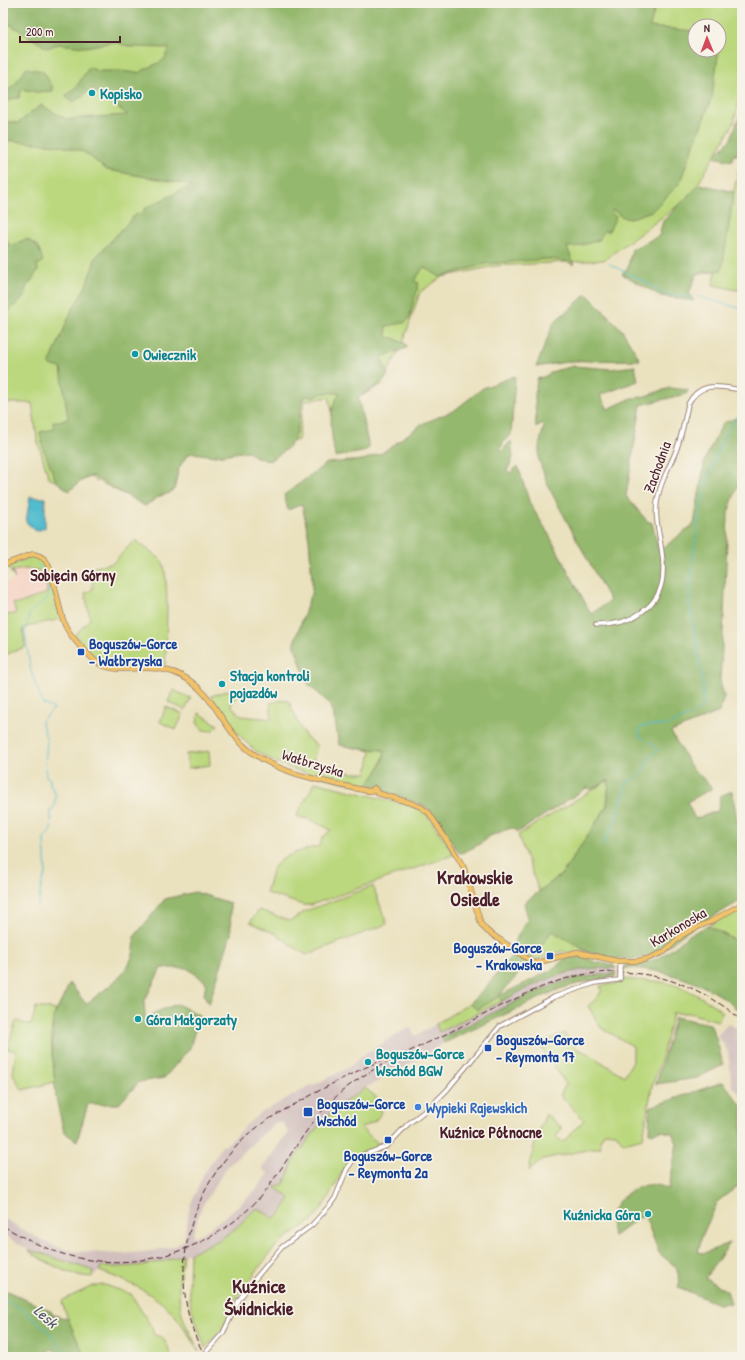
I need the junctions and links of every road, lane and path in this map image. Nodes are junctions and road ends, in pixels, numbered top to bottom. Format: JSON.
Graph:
{"nodes":[{"id":1,"x":742,"y":390,"type":"edge"},
{"id":2,"x":3,"y":565,"type":"edge"},
{"id":3,"x":596,"y":625,"type":"dead end"},
{"id":4,"x":742,"y":904,"type":"edge"},
{"id":5,"x":530,"y":961,"type":"joint"},
{"id":6,"x":621,"y":963,"type":"junction"},
{"id":7,"x":208,"y":1351,"type":"dead end"}],
"edges":[{"from":1,"to":3,"type":"street","name":"Zachodnia"},
{"from":2,"to":5,"type":"main road","name":"Wałbrzyska"},
{"from":4,"to":6,"type":"main road","name":"Karkonoska"},
{"from":5,"to":6,"type":"main road","name":"Karkonoska"},
{"from":6,"to":7,"type":"street","bridge":true}]}
